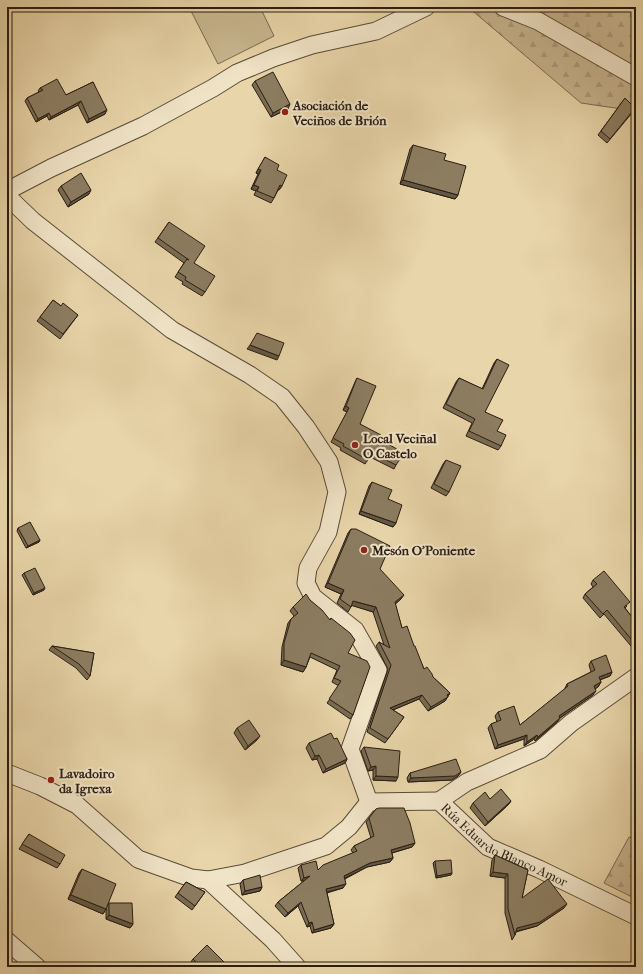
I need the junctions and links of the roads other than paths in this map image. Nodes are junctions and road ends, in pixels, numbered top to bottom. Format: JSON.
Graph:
{"nodes":[{"id":1,"x":426,"y":7,"type":"edge"},
{"id":2,"x":503,"y":7,"type":"edge"},
{"id":3,"x":636,"y":77,"type":"edge"},
{"id":4,"x":7,"y":191,"type":"edge"},
{"id":5,"x":7,"y":196,"type":"edge"},
{"id":6,"x":636,"y":677,"type":"edge"},
{"id":7,"x":7,"y":773,"type":"edge"},
{"id":8,"x":439,"y":801,"type":"junction"},
{"id":9,"x":369,"y":802,"type":"junction"},
{"id":10,"x":208,"y":880,"type":"junction"},
{"id":11,"x":636,"y":916,"type":"edge"},
{"id":12,"x":7,"y":941,"type":"edge"},
{"id":13,"x":37,"y":967,"type":"edge"},
{"id":14,"x":297,"y":967,"type":"edge"}],
"edges":[{"from":1,"to":4,"type":"street"},
{"from":2,"to":3,"type":"street"},
{"from":5,"to":9,"type":"street"},
{"from":6,"to":8,"type":"street"},
{"from":7,"to":10,"type":"street"},
{"from":8,"to":9,"type":"street","name":"Rúa Eduardo Blanco Amor"},
{"from":8,"to":11,"type":"street","name":"Rúa Eduardo Blanco Amor"},
{"from":9,"to":10,"type":"street"},
{"from":10,"to":14,"type":"street"},
{"from":12,"to":13,"type":"street"}]}
